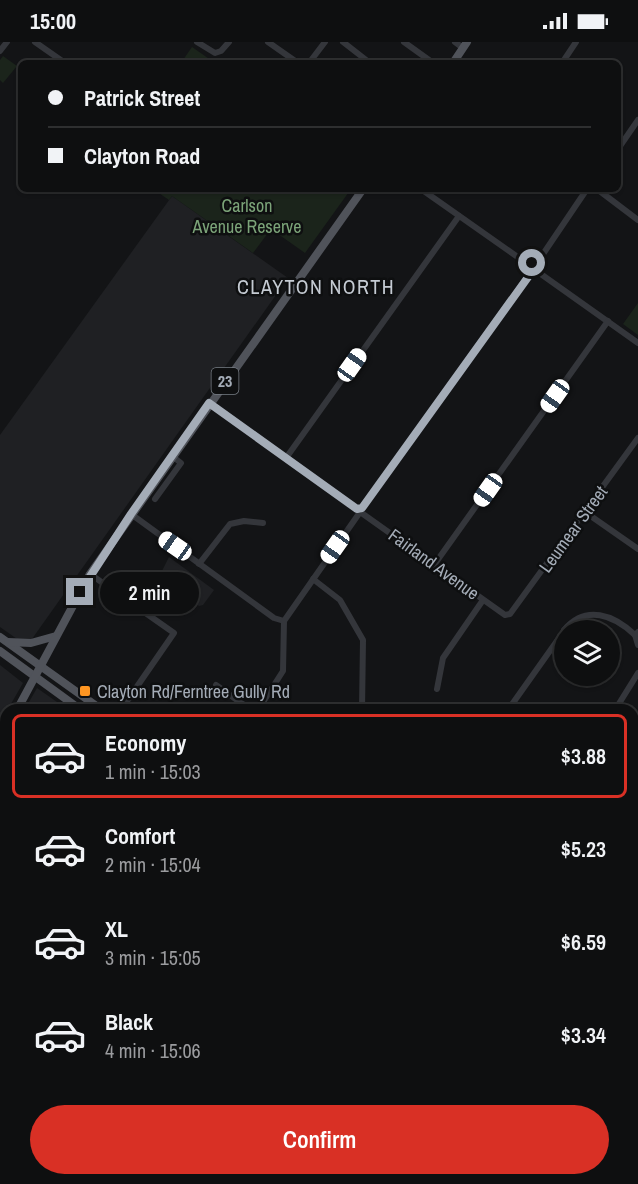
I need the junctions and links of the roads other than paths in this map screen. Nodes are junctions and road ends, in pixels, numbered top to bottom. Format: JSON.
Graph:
{"nodes":[{"id":1,"x":7,"y":42,"type":"edge"},
{"id":2,"x":35,"y":42,"type":"edge"},
{"id":3,"x":197,"y":42,"type":"edge"},
{"id":4,"x":229,"y":42,"type":"edge"},
{"id":5,"x":268,"y":42,"type":"edge"},
{"id":6,"x":325,"y":42,"type":"edge"},
{"id":7,"x":343,"y":42,"type":"edge"},
{"id":8,"x":404,"y":42,"type":"edge"},
{"id":9,"x":455,"y":42,"type":"edge"},
{"id":10,"x":576,"y":42,"type":"edge"},
{"id":11,"x":465,"y":45,"type":"edge"},
{"id":12,"x":0,"y":51,"type":"edge"},
{"id":13,"x":61,"y":60,"type":"edge"},
{"id":14,"x":294,"y":60,"type":"edge"},
{"id":15,"x":311,"y":60,"type":"edge"},
{"id":16,"x":366,"y":60,"type":"edge"},
{"id":17,"x":429,"y":60,"type":"dead end"},
{"id":18,"x":455,"y":60,"type":"edge"},
{"id":19,"x":563,"y":60,"type":"edge"},
{"id":20,"x":638,"y":120,"type":"edge"},
{"id":21,"x":621,"y":144,"type":"edge"},
{"id":22,"x":361,"y":192,"type":"edge"},
{"id":23,"x":425,"y":192,"type":"edge"},
{"id":24,"x":590,"y":192,"type":"edge"},
{"id":25,"x":596,"y":192,"type":"edge"},
{"id":26,"x":459,"y":216,"type":"junction"},
{"id":27,"x":638,"y":220,"type":"edge"},
{"id":28,"x":537,"y":263,"type":"junction"},
{"id":29,"x":529,"y":265,"type":"junction"},
{"id":30,"x":534,"y":272,"type":"junction"},
{"id":31,"x":608,"y":321,"type":"junction"},
{"id":32,"x":638,"y":343,"type":"edge"},
{"id":33,"x":209,"y":403,"type":"junction"},
{"id":34,"x":638,"y":438,"type":"edge"},
{"id":35,"x":172,"y":456,"type":"junction"},
{"id":36,"x":286,"y":458,"type":"junction"},
{"id":37,"x":155,"y":500,"type":"dead end"},
{"id":38,"x":360,"y":511,"type":"junction"},
{"id":39,"x":585,"y":512,"type":"junction"},
{"id":40,"x":131,"y":514,"type":"junction"},
{"id":41,"x":263,"y":523,"type":"dead end"},
{"id":42,"x":638,"y":549,"type":"edge"},
{"id":43,"x":200,"y":564,"type":"junction"},
{"id":44,"x":434,"y":565,"type":"junction"},
{"id":45,"x":90,"y":574,"type":"junction"},
{"id":46,"x":313,"y":579,"type":"junction"},
{"id":47,"x":483,"y":600,"type":"junction"},
{"id":48,"x":505,"y":615,"type":"joint"},
{"id":49,"x":579,"y":620,"type":"edge"},
{"id":50,"x":616,"y":620,"type":"edge"},
{"id":51,"x":284,"y":621,"type":"junction"},
{"id":52,"x":620,"y":621,"type":"edge"},
{"id":53,"x":636,"y":633,"type":"edge"},
{"id":54,"x":56,"y":636,"type":"junction"},
{"id":55,"x":3,"y":639,"type":"edge"},
{"id":56,"x":554,"y":644,"type":"edge"},
{"id":57,"x":638,"y":645,"type":"edge"},
{"id":58,"x":0,"y":651,"type":"edge"},
{"id":59,"x":40,"y":666,"type":"junction"},
{"id":60,"x":638,"y":673,"type":"edge"},
{"id":61,"x":35,"y":676,"type":"junction"},
{"id":62,"x":216,"y":685,"type":"dead end"},
{"id":63,"x":437,"y":688,"type":"dead end"},
{"id":64,"x":19,"y":704,"type":"edge"},
{"id":65,"x":73,"y":704,"type":"edge"},
{"id":66,"x":94,"y":704,"type":"edge"},
{"id":67,"x":127,"y":704,"type":"edge"},
{"id":68,"x":243,"y":704,"type":"edge"},
{"id":69,"x":262,"y":704,"type":"edge"},
{"id":70,"x":362,"y":704,"type":"edge"},
{"id":71,"x":512,"y":704,"type":"edge"},
{"id":72,"x":619,"y":704,"type":"edge"}],
"edges":[{"from":1,"to":12,"type":"street"},
{"from":2,"to":13,"type":"street"},
{"from":3,"to":4,"type":"street"},
{"from":5,"to":14,"type":"street"},
{"from":6,"to":15,"type":"street"},
{"from":7,"to":16,"type":"street"},
{"from":8,"to":17,"type":"street"},
{"from":9,"to":11,"type":"street"},
{"from":10,"to":19,"type":"street"},
{"from":11,"to":18,"type":"main road"},
{"from":20,"to":21,"type":"street"},
{"from":22,"to":33,"type":"main road","number":"23"},
{"from":23,"to":26,"type":"street"},
{"from":24,"to":28,"type":"street"},
{"from":25,"to":27,"type":"street"},
{"from":26,"to":29,"type":"street"},
{"from":26,"to":36,"type":"street"},
{"from":28,"to":29,"type":"street"},
{"from":28,"to":30,"type":"street"},
{"from":29,"to":30,"type":"street"},
{"from":30,"to":31,"type":"street"},
{"from":30,"to":38,"type":"street"},
{"from":31,"to":32,"type":"street"},
{"from":31,"to":44,"type":"street"},
{"from":33,"to":35,"type":"main road","number":"23"},
{"from":33,"to":36,"type":"street","name":"Fairland Avenue"},
{"from":34,"to":39,"type":"street","name":"Leumear Street"},
{"from":35,"to":37,"type":"street"},
{"from":35,"to":40,"type":"main road","number":"23"},
{"from":36,"to":38,"type":"street","name":"Fairland Avenue"},
{"from":38,"to":44,"type":"street","name":"Fairland Avenue"},
{"from":38,"to":46,"type":"street"},
{"from":39,"to":42,"type":"street"},
{"from":39,"to":48,"type":"street","name":"Leumear Street"},
{"from":40,"to":43,"type":"street"},
{"from":40,"to":45,"type":"main road","number":"23"},
{"from":41,"to":43,"type":"street"},
{"from":43,"to":51,"type":"street"},
{"from":44,"to":47,"type":"street","name":"Fairland Avenue"},
{"from":45,"to":54,"type":"main road","number":"23"},
{"from":45,"to":67,"type":"street"},
{"from":46,"to":51,"type":"street"},
{"from":46,"to":70,"type":"street"},
{"from":47,"to":48,"type":"street","name":"Fairland Avenue"},
{"from":47,"to":63,"type":"street"},
{"from":49,"to":50,"type":"street"},
{"from":51,"to":69,"type":"street"},
{"from":52,"to":53,"type":"street"},
{"from":53,"to":57,"type":"street"},
{"from":54,"to":55,"type":"main road"},
{"from":54,"to":59,"type":"main road","number":"23"},
{"from":55,"to":59,"type":"main road"},
{"from":56,"to":71,"type":"street"},
{"from":58,"to":61,"type":"main road"},
{"from":59,"to":61,"type":"main road","number":"23"},
{"from":59,"to":66,"type":"main road"},
{"from":60,"to":72,"type":"street"},
{"from":61,"to":64,"type":"main road","number":"23"},
{"from":61,"to":65,"type":"main road"},
{"from":62,"to":68,"type":"street"}]}
